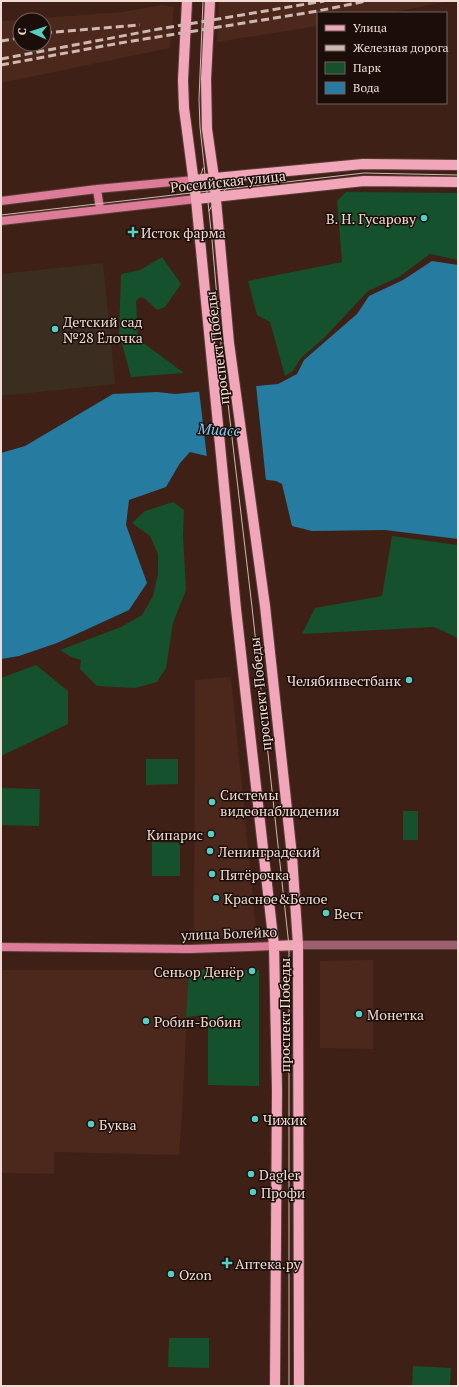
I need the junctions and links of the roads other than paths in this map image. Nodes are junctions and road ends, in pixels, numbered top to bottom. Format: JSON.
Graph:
{"nodes":[{"id":1,"x":187,"y":1,"type":"edge"},
{"id":2,"x":211,"y":3,"type":"edge"},
{"id":3,"x":364,"y":164,"type":"junction"},
{"id":4,"x":458,"y":165,"type":"edge"},
{"id":5,"x":214,"y":178,"type":"junction"},
{"id":6,"x":194,"y":180,"type":"junction"},
{"id":7,"x":364,"y":181,"type":"junction"},
{"id":8,"x":458,"y":182,"type":"edge"},
{"id":9,"x":97,"y":189,"type":"junction"},
{"id":10,"x":216,"y":197,"type":"junction"},
{"id":11,"x":196,"y":199,"type":"junction"},
{"id":12,"x":1,"y":201,"type":"edge"},
{"id":13,"x":100,"y":209,"type":"junction"},
{"id":14,"x":1,"y":220,"type":"edge"},
{"id":15,"x":298,"y":945,"type":"junction"},
{"id":16,"x":458,"y":945,"type":"edge"},
{"id":17,"x":274,"y":946,"type":"junction"},
{"id":18,"x":1,"y":947,"type":"edge"},
{"id":19,"x":275,"y":1386,"type":"edge"},
{"id":20,"x":299,"y":1386,"type":"edge"}],
"edges":[{"from":1,"to":6,"type":"main road","name":"проспект Победы"},
{"from":2,"to":5,"type":"main road","name":"проспект Победы"},
{"from":3,"to":4,"type":"main road","name":"Российская улица"},
{"from":3,"to":5,"type":"main road","name":"Российская улица"},
{"from":3,"to":7,"type":"main road"},
{"from":5,"to":6,"type":"main road","name":"Российская улица"},
{"from":5,"to":10,"type":"main road","name":"проспект Победы"},
{"from":6,"to":9,"type":"main road","name":"Российская улица"},
{"from":6,"to":11,"type":"main road","name":"проспект Победы"},
{"from":7,"to":8,"type":"main road","name":"Российская улица"},
{"from":7,"to":10,"type":"main road","name":"Российская улица"},
{"from":9,"to":12,"type":"main road","name":"Российская улица"},
{"from":9,"to":13,"type":"main road"},
{"from":10,"to":11,"type":"main road","name":"Российская улица"},
{"from":10,"to":15,"type":"main road","name":"проспект Победы"},
{"from":11,"to":13,"type":"main road","name":"Российская улица"},
{"from":11,"to":17,"type":"main road","name":"проспект Победы"},
{"from":13,"to":14,"type":"main road","name":"Российская улица"},
{"from":15,"to":16,"type":"street","name":"улица Болейко"},
{"from":15,"to":17,"type":"main road","name":"улица Болейко"},
{"from":15,"to":20,"type":"main road","name":"проспект Победы"},
{"from":17,"to":18,"type":"main road","name":"улица Болейко"},
{"from":17,"to":19,"type":"main road","name":"проспект Победы"}]}
